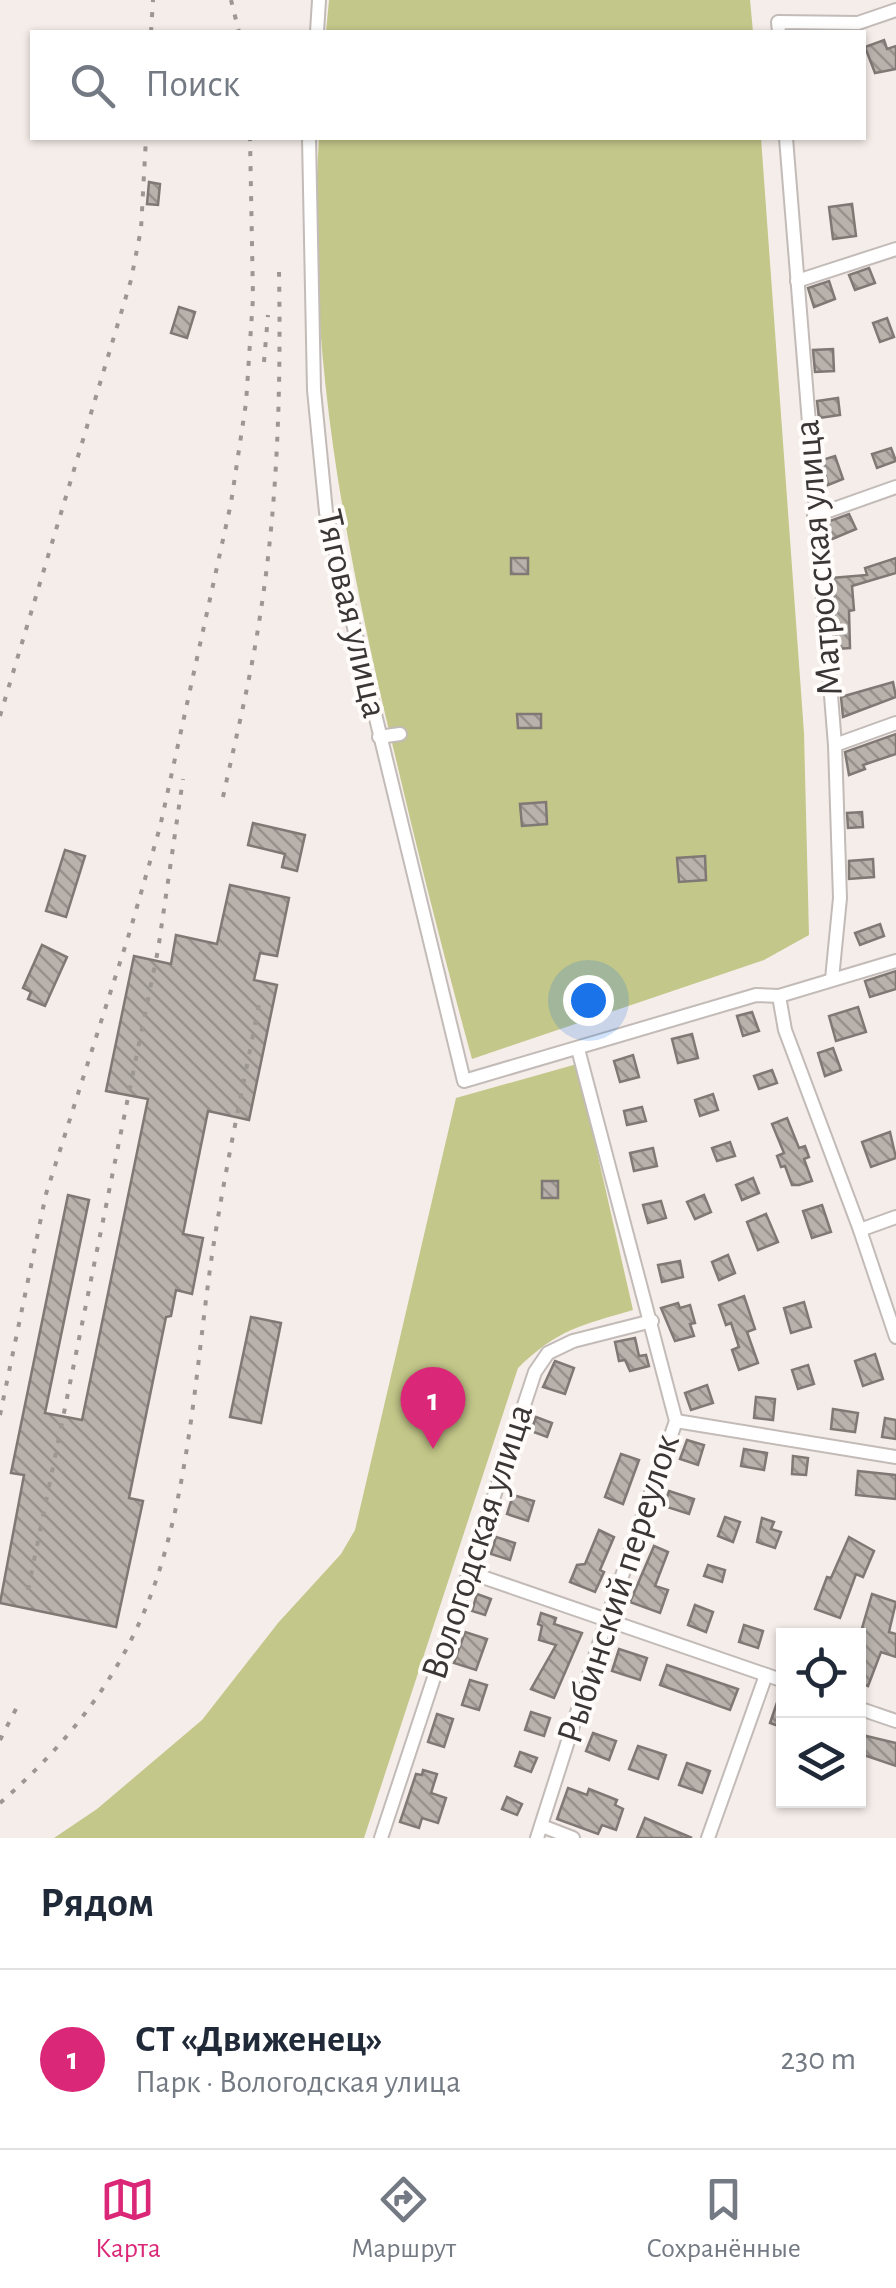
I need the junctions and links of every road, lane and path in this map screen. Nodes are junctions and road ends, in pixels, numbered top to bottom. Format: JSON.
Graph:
{"nodes":[{"id":1,"x":319,"y":0,"type":"edge"},
{"id":2,"x":896,"y":10,"type":"edge"},
{"id":3,"x":778,"y":27,"type":"edge"},
{"id":4,"x":317,"y":30,"type":"edge"},
{"id":5,"x":309,"y":140,"type":"edge"},
{"id":6,"x":786,"y":140,"type":"edge"},
{"id":7,"x":896,"y":249,"type":"edge"},
{"id":8,"x":798,"y":281,"type":"junction"},
{"id":9,"x":896,"y":486,"type":"edge"},
{"id":10,"x":814,"y":516,"type":"junction"},
{"id":11,"x":896,"y":723,"type":"edge"},
{"id":12,"x":400,"y":734,"type":"dead end"},
{"id":13,"x":379,"y":738,"type":"junction"},
{"id":14,"x":835,"y":745,"type":"junction"},
{"id":15,"x":896,"y":961,"type":"edge"},
{"id":16,"x":832,"y":979,"type":"junction"},
{"id":17,"x":780,"y":996,"type":"junction"},
{"id":18,"x":578,"y":1049,"type":"junction"},
{"id":19,"x":896,"y":1217,"type":"edge"},
{"id":20,"x":860,"y":1230,"type":"junction"},
{"id":21,"x":652,"y":1321,"type":"junction"},
{"id":22,"x":896,"y":1337,"type":"edge"},
{"id":23,"x":676,"y":1420,"type":"junction"},
{"id":24,"x":896,"y":1458,"type":"edge"},
{"id":25,"x":468,"y":1572,"type":"junction"},
{"id":26,"x":607,"y":1619,"type":"junction"},
{"id":27,"x":766,"y":1675,"type":"junction"},
{"id":28,"x":776,"y":1678,"type":"edge"},
{"id":29,"x":866,"y":1711,"type":"edge"},
{"id":30,"x":896,"y":1721,"type":"edge"},
{"id":31,"x":540,"y":1832,"type":"edge"},
{"id":32,"x":381,"y":1838,"type":"edge"},
{"id":33,"x":572,"y":1838,"type":"edge"},
{"id":34,"x":708,"y":1838,"type":"edge"}],
"edges":[{"from":1,"to":4,"type":"street"},
{"from":2,"to":3,"type":"street"},
{"from":5,"to":13,"type":"street","name":"Тяговая улица"},
{"from":6,"to":8,"type":"street","name":"Матросская улица"},
{"from":7,"to":8,"type":"street"},
{"from":8,"to":10,"type":"street","name":"Матросская улица"},
{"from":9,"to":10,"type":"street"},
{"from":10,"to":14,"type":"street","name":"Матросская улица"},
{"from":11,"to":14,"type":"street"},
{"from":12,"to":13,"type":"street"},
{"from":13,"to":18,"type":"street","name":"Тяговая улица"},
{"from":14,"to":16,"type":"street","name":"Матросская улица"},
{"from":15,"to":16,"type":"street"},
{"from":16,"to":17,"type":"street"},
{"from":17,"to":18,"type":"street"},
{"from":17,"to":20,"type":"street"},
{"from":18,"to":21,"type":"street","name":"Рыбинский переулок"},
{"from":19,"to":20,"type":"street"},
{"from":20,"to":22,"type":"street"},
{"from":21,"to":23,"type":"street","name":"Рыбинский переулок"},
{"from":21,"to":25,"type":"street","name":"Вологодская улица"},
{"from":23,"to":24,"type":"street"},
{"from":23,"to":26,"type":"street","name":"Рыбинский переулок"},
{"from":25,"to":26,"type":"street"},
{"from":25,"to":32,"type":"street","name":"Вологодская улица"},
{"from":26,"to":27,"type":"street"},
{"from":26,"to":31,"type":"street","name":"Рыбинский переулок"},
{"from":27,"to":28,"type":"street"},
{"from":27,"to":34,"type":"street"},
{"from":29,"to":30,"type":"street"},
{"from":31,"to":33,"type":"street"}]}
